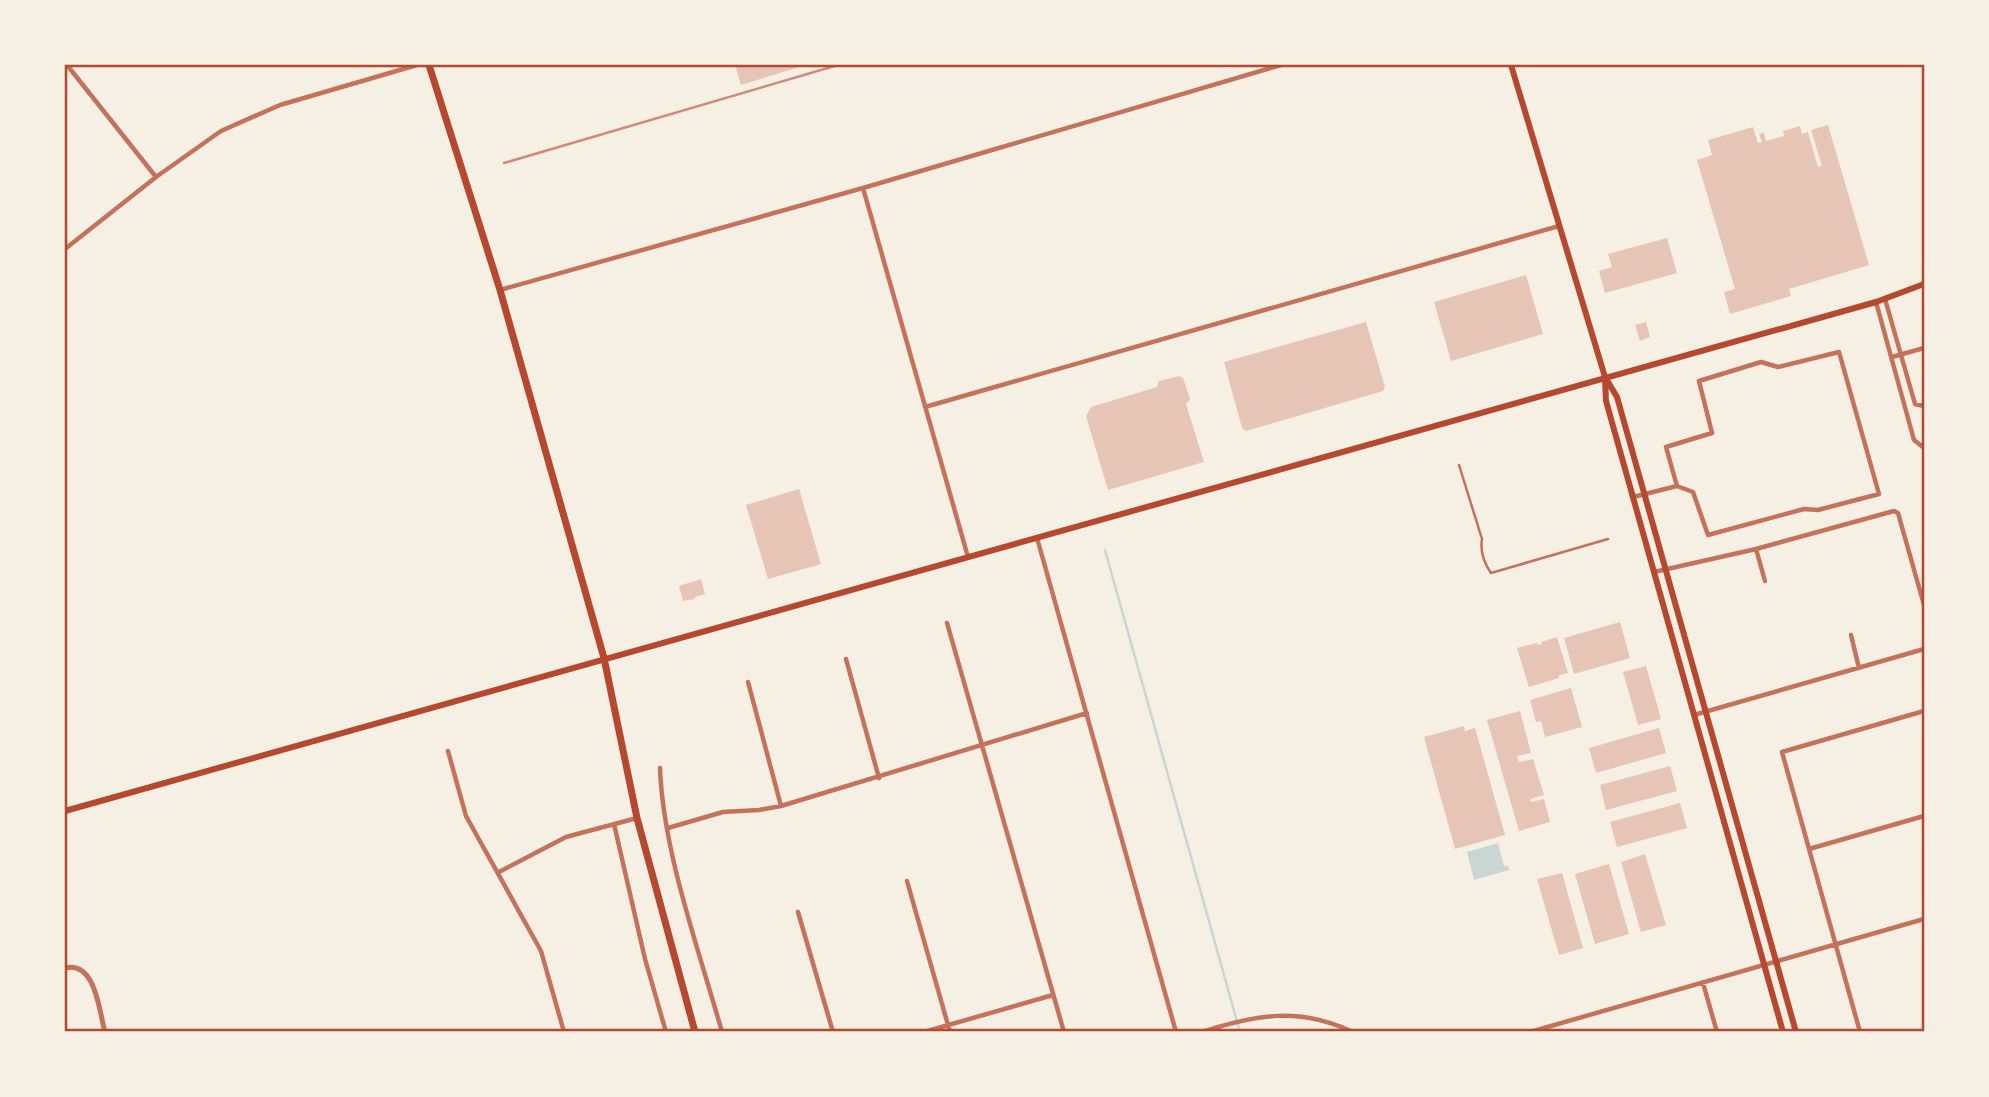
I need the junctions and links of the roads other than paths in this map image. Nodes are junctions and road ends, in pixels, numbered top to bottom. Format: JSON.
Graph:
{"nodes":[{"id":1,"x":67,"y":65,"type":"edge"},
{"id":2,"x":417,"y":65,"type":"edge"},
{"id":3,"x":429,"y":65,"type":"edge"},
{"id":4,"x":1280,"y":65,"type":"edge"},
{"id":5,"x":1511,"y":65,"type":"edge"},
{"id":6,"x":156,"y":177,"type":"junction"},
{"id":7,"x":863,"y":188,"type":"junction"},
{"id":8,"x":1559,"y":226,"type":"junction"},
{"id":9,"x":65,"y":249,"type":"edge"},
{"id":10,"x":1924,"y":284,"type":"edge"},
{"id":11,"x":500,"y":290,"type":"junction"},
{"id":12,"x":1885,"y":299,"type":"junction"},
{"id":13,"x":1876,"y":302,"type":"junction"},
{"id":14,"x":1924,"y":348,"type":"edge"},
{"id":15,"x":1900,"y":355,"type":"junction"},
{"id":16,"x":1892,"y":357,"type":"junction"},
{"id":17,"x":1605,"y":377,"type":"junction"},
{"id":18,"x":1915,"y":404,"type":"junction"},
{"id":19,"x":1924,"y":406,"type":"edge"},
{"id":20,"x":925,"y":407,"type":"junction"},
{"id":21,"x":1905,"y":407,"type":"junction"},
{"id":22,"x":1924,"y":448,"type":"edge"},
{"id":23,"x":1459,"y":465,"type":"dead end"},
{"id":24,"x":1676,"y":486,"type":"junction"},
{"id":25,"x":1645,"y":495,"type":"junction"},
{"id":26,"x":1633,"y":498,"type":"junction"},
{"id":27,"x":1037,"y":538,"type":"junction"},
{"id":28,"x":1608,"y":539,"type":"dead end"},
{"id":29,"x":1756,"y":549,"type":"junction"},
{"id":30,"x":968,"y":557,"type":"junction"},
{"id":31,"x":1666,"y":569,"type":"junction"},
{"id":32,"x":1654,"y":572,"type":"junction"},
{"id":33,"x":1765,"y":581,"type":"dead end"},
{"id":34,"x":1924,"y":605,"type":"edge"},
{"id":35,"x":947,"y":623,"type":"dead end"},
{"id":36,"x":1851,"y":635,"type":"dead end"},
{"id":37,"x":1924,"y":649,"type":"edge"},
{"id":38,"x":604,"y":658,"type":"junction"},
{"id":39,"x":846,"y":659,"type":"dead end"},
{"id":40,"x":1859,"y":668,"type":"junction"},
{"id":41,"x":748,"y":682,"type":"dead end"},
{"id":42,"x":1924,"y":711,"type":"edge"},
{"id":43,"x":1705,"y":712,"type":"junction"},
{"id":44,"x":1087,"y":713,"type":"junction"},
{"id":45,"x":1693,"y":715,"type":"junction"},
{"id":46,"x":982,"y":746,"type":"junction"},
{"id":47,"x":448,"y":751,"type":"dead end"},
{"id":48,"x":660,"y":768,"type":"dead end"},
{"id":49,"x":879,"y":778,"type":"junction"},
{"id":50,"x":781,"y":806,"type":"junction"},
{"id":51,"x":65,"y":811,"type":"edge"},
{"id":52,"x":1924,"y":816,"type":"edge"},
{"id":53,"x":637,"y":818,"type":"junction"},
{"id":54,"x":614,"y":824,"type":"junction"},
{"id":55,"x":668,"y":828,"type":"junction"},
{"id":56,"x":1809,"y":849,"type":"junction"},
{"id":57,"x":499,"y":872,"type":"junction"},
{"id":58,"x":907,"y":881,"type":"dead end"},
{"id":59,"x":798,"y":912,"type":"dead end"},
{"id":60,"x":1924,"y":919,"type":"edge"},
{"id":61,"x":1836,"y":944,"type":"junction"},
{"id":62,"x":1776,"y":962,"type":"junction"},
{"id":63,"x":1764,"y":965,"type":"junction"},
{"id":64,"x":65,"y":968,"type":"edge"},
{"id":65,"x":1703,"y":983,"type":"junction"},
{"id":66,"x":1053,"y":995,"type":"junction"},
{"id":67,"x":948,"y":1026,"type":"junction"},
{"id":68,"x":105,"y":1032,"type":"edge"},
{"id":69,"x":564,"y":1032,"type":"edge"},
{"id":70,"x":666,"y":1032,"type":"edge"},
{"id":71,"x":695,"y":1032,"type":"edge"},
{"id":72,"x":722,"y":1032,"type":"edge"},
{"id":73,"x":833,"y":1032,"type":"edge"},
{"id":74,"x":924,"y":1032,"type":"edge"},
{"id":75,"x":950,"y":1032,"type":"edge"},
{"id":76,"x":1064,"y":1032,"type":"edge"},
{"id":77,"x":1176,"y":1032,"type":"edge"},
{"id":78,"x":1202,"y":1032,"type":"edge"},
{"id":79,"x":1353,"y":1032,"type":"edge"},
{"id":80,"x":1530,"y":1032,"type":"edge"},
{"id":81,"x":1717,"y":1032,"type":"edge"},
{"id":82,"x":1783,"y":1032,"type":"edge"},
{"id":83,"x":1796,"y":1032,"type":"edge"},
{"id":84,"x":1860,"y":1032,"type":"edge"}],
"edges":[{"from":1,"to":6,"type":"street"},
{"from":2,"to":6,"type":"street"},
{"from":3,"to":11,"type":"main road"},
{"from":4,"to":7,"type":"street"},
{"from":5,"to":8,"type":"main road"},
{"from":6,"to":9,"type":"street"},
{"from":7,"to":11,"type":"street"},
{"from":7,"to":20,"type":"street"},
{"from":8,"to":17,"type":"main road"},
{"from":8,"to":20,"type":"street"},
{"from":10,"to":12,"type":"main road"},
{"from":11,"to":38,"type":"main road"},
{"from":12,"to":13,"type":"main road"},
{"from":12,"to":15,"type":"street"},
{"from":13,"to":16,"type":"street"},
{"from":13,"to":17,"type":"main road"},
{"from":14,"to":15,"type":"street"},
{"from":15,"to":16,"type":"street"},
{"from":15,"to":18,"type":"street"},
{"from":16,"to":21,"type":"street"},
{"from":17,"to":25,"type":"main road"},
{"from":17,"to":26,"type":"main road"},
{"from":17,"to":27,"type":"main road"},
{"from":18,"to":19,"type":"street"},
{"from":18,"to":21,"type":"street"},
{"from":20,"to":30,"type":"street"},
{"from":21,"to":22,"type":"street"},
{"from":23,"to":28,"type":"lane"},
{"from":24,"to":24,"type":"street"},
{"from":24,"to":25,"type":"street"},
{"from":25,"to":26,"type":"street"},
{"from":25,"to":31,"type":"main road"},
{"from":26,"to":32,"type":"main road"},
{"from":27,"to":30,"type":"main road"},
{"from":27,"to":44,"type":"street"},
{"from":29,"to":31,"type":"street"},
{"from":29,"to":33,"type":"street"},
{"from":29,"to":34,"type":"street"},
{"from":30,"to":38,"type":"main road"},
{"from":31,"to":32,"type":"street"},
{"from":31,"to":43,"type":"main road"},
{"from":32,"to":45,"type":"main road"},
{"from":35,"to":46,"type":"street"},
{"from":36,"to":40,"type":"street"},
{"from":37,"to":40,"type":"street"},
{"from":38,"to":51,"type":"main road"},
{"from":38,"to":53,"type":"main road"},
{"from":39,"to":49,"type":"street"},
{"from":40,"to":43,"type":"street"},
{"from":41,"to":50,"type":"street"},
{"from":42,"to":56,"type":"street"},
{"from":43,"to":45,"type":"street"},
{"from":43,"to":62,"type":"main road"},
{"from":44,"to":46,"type":"street"},
{"from":44,"to":77,"type":"street"},
{"from":45,"to":63,"type":"main road"},
{"from":46,"to":49,"type":"street"},
{"from":46,"to":66,"type":"street"},
{"from":47,"to":57,"type":"street"},
{"from":48,"to":55,"type":"street"},
{"from":49,"to":50,"type":"street"},
{"from":50,"to":55,"type":"street"},
{"from":52,"to":56,"type":"street"},
{"from":53,"to":54,"type":"street"},
{"from":53,"to":71,"type":"main road"},
{"from":54,"to":57,"type":"street"},
{"from":54,"to":70,"type":"street"},
{"from":55,"to":72,"type":"street"},
{"from":56,"to":61,"type":"street"},
{"from":57,"to":69,"type":"street"},
{"from":58,"to":67,"type":"street"},
{"from":59,"to":73,"type":"street"},
{"from":60,"to":61,"type":"street"},
{"from":61,"to":62,"type":"street"},
{"from":61,"to":84,"type":"street"},
{"from":62,"to":63,"type":"street"},
{"from":62,"to":83,"type":"main road"},
{"from":63,"to":65,"type":"street"},
{"from":63,"to":82,"type":"main road"},
{"from":64,"to":68,"type":"street"},
{"from":65,"to":80,"type":"street"},
{"from":65,"to":81,"type":"street"},
{"from":66,"to":67,"type":"street"},
{"from":66,"to":76,"type":"street"},
{"from":67,"to":74,"type":"street"},
{"from":67,"to":75,"type":"street"},
{"from":78,"to":79,"type":"street"}]}
